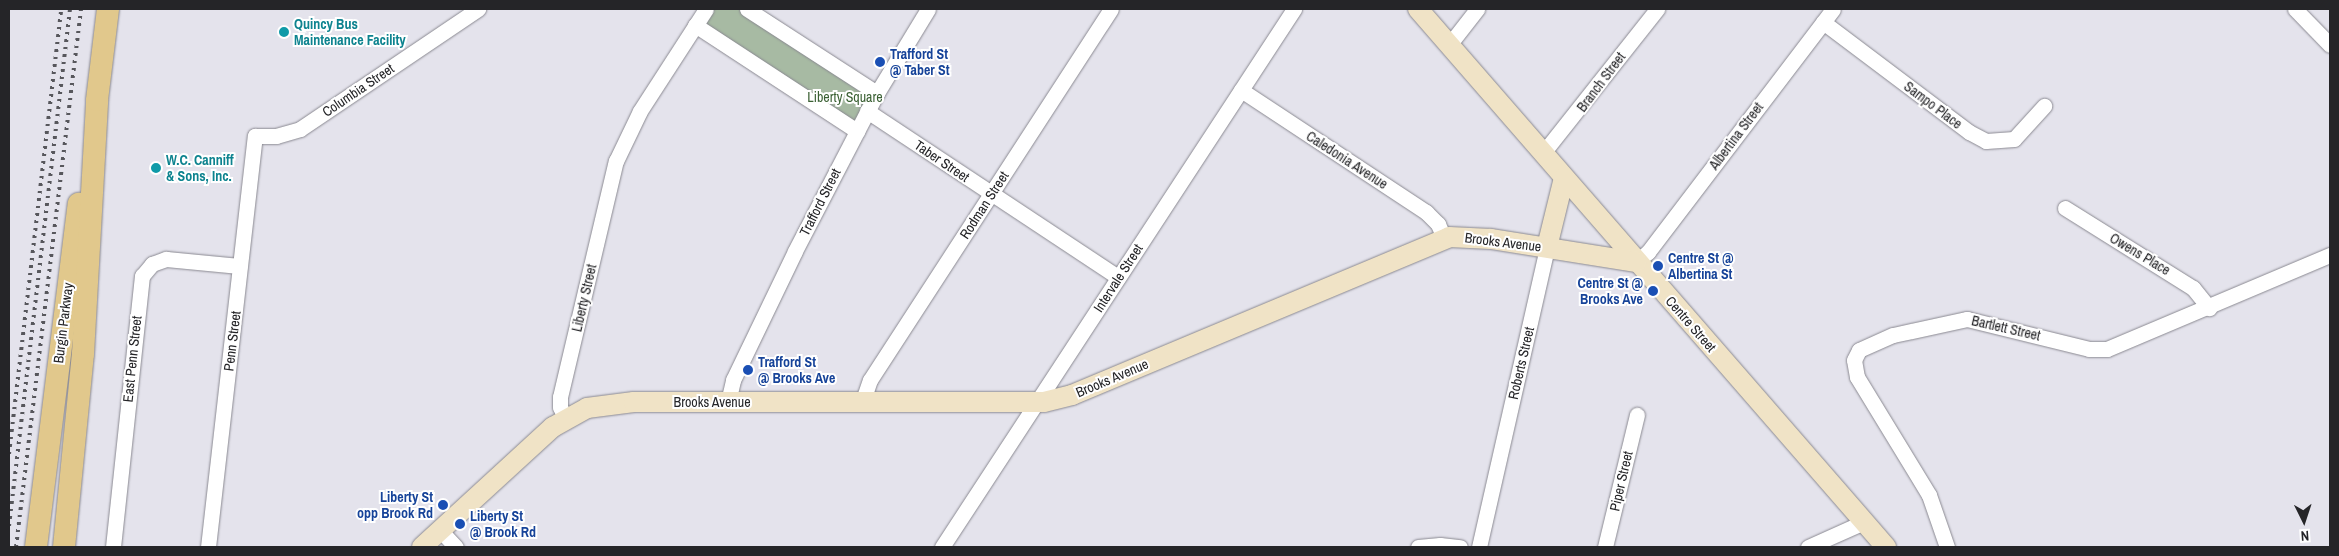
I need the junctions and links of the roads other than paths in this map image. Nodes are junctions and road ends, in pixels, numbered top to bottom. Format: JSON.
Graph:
{"nodes":[{"id":1,"x":108,"y":9,"type":"edge"},
{"id":2,"x":478,"y":9,"type":"edge"},
{"id":3,"x":706,"y":9,"type":"edge"},
{"id":4,"x":747,"y":9,"type":"edge"},
{"id":5,"x":928,"y":9,"type":"edge"},
{"id":6,"x":1111,"y":9,"type":"edge"},
{"id":7,"x":1294,"y":9,"type":"edge"},
{"id":8,"x":1418,"y":9,"type":"edge"},
{"id":9,"x":1477,"y":9,"type":"edge"},
{"id":10,"x":1657,"y":9,"type":"edge"},
{"id":11,"x":1833,"y":9,"type":"edge"},
{"id":12,"x":2295,"y":9,"type":"edge"},
{"id":13,"x":1823,"y":22,"type":"junction"},
{"id":14,"x":695,"y":25,"type":"junction"},
{"id":15,"x":1450,"y":45,"type":"junction"},
{"id":16,"x":2330,"y":45,"type":"edge"},
{"id":17,"x":1241,"y":90,"type":"junction"},
{"id":18,"x":877,"y":93,"type":"junction"},
{"id":19,"x":97,"y":100,"type":"junction"},
{"id":20,"x":2044,"y":106,"type":"dead end"},
{"id":21,"x":867,"y":111,"type":"junction"},
{"id":22,"x":857,"y":131,"type":"junction"},
{"id":23,"x":255,"y":136,"type":"joint"},
{"id":24,"x":1543,"y":153,"type":"junction"},
{"id":25,"x":1564,"y":178,"type":"junction"},
{"id":26,"x":992,"y":194,"type":"junction"},
{"id":27,"x":2065,"y":208,"type":"dead end"},
{"id":28,"x":1444,"y":238,"type":"junction"},
{"id":29,"x":1547,"y":247,"type":"junction"},
{"id":30,"x":2330,"y":255,"type":"edge"},
{"id":31,"x":1636,"y":262,"type":"junction"},
{"id":32,"x":240,"y":266,"type":"junction"},
{"id":33,"x":1118,"y":276,"type":"junction"},
{"id":34,"x":2209,"y":308,"type":"junction"},
{"id":35,"x":728,"y":402,"type":"junction"},
{"id":36,"x":862,"y":403,"type":"junction"},
{"id":37,"x":1035,"y":403,"type":"junction"},
{"id":38,"x":1637,"y":415,"type":"dead end"},
{"id":39,"x":565,"y":418,"type":"junction"},
{"id":40,"x":1864,"y":522,"type":"junction"},
{"id":41,"x":440,"y":530,"type":"junction"},
{"id":42,"x":66,"y":542,"type":"edge"},
{"id":43,"x":36,"y":547,"type":"edge"},
{"id":44,"x":113,"y":547,"type":"edge"},
{"id":45,"x":208,"y":547,"type":"edge"},
{"id":46,"x":422,"y":547,"type":"edge"},
{"id":47,"x":456,"y":547,"type":"edge"},
{"id":48,"x":942,"y":547,"type":"edge"},
{"id":49,"x":1418,"y":547,"type":"edge"},
{"id":50,"x":1460,"y":547,"type":"edge"},
{"id":51,"x":1479,"y":547,"type":"edge"},
{"id":52,"x":1605,"y":547,"type":"edge"},
{"id":53,"x":1808,"y":547,"type":"edge"},
{"id":54,"x":1886,"y":547,"type":"edge"},
{"id":55,"x":1947,"y":547,"type":"edge"}],
"edges":[{"from":1,"to":19,"type":"main road","name":"Burgin Parkway"},
{"from":2,"to":23,"type":"street","name":"Columbia Street"},
{"from":3,"to":14,"type":"street","name":"Liberty Street"},
{"from":4,"to":18,"type":"street"},
{"from":5,"to":18,"type":"street","name":"Trafford Street"},
{"from":6,"to":26,"type":"street","name":"Rodman Street"},
{"from":7,"to":17,"type":"street","name":"Intervale Street"},
{"from":8,"to":15,"type":"street","name":"Centre Street"},
{"from":9,"to":15,"type":"street"},
{"from":10,"to":24,"type":"street","name":"Branch Street"},
{"from":11,"to":13,"type":"street","name":"Albertina Street"},
{"from":12,"to":16,"type":"street"},
{"from":13,"to":20,"type":"street","name":"Sampo Place"},
{"from":13,"to":31,"type":"street","name":"Albertina Street"},
{"from":14,"to":22,"type":"street"},
{"from":14,"to":39,"type":"street","name":"Liberty Street"},
{"from":15,"to":24,"type":"street","name":"Centre Street"},
{"from":17,"to":28,"type":"street","name":"Caledonia Avenue"},
{"from":17,"to":33,"type":"street","name":"Intervale Street"},
{"from":18,"to":21,"type":"street","name":"Trafford Street"},
{"from":19,"to":42,"type":"main road","name":"Burgin Parkway"},
{"from":19,"to":43,"type":"main road","name":"Burgin Parkway"},
{"from":21,"to":22,"type":"street","name":"Trafford Street"},
{"from":21,"to":26,"type":"street","name":"Taber Street"},
{"from":22,"to":35,"type":"street","name":"Trafford Street"},
{"from":23,"to":32,"type":"street","name":"Penn Street"},
{"from":24,"to":25,"type":"street","name":"Centre Street"},
{"from":25,"to":29,"type":"street","name":"Roberts Street"},
{"from":25,"to":31,"type":"street","name":"Centre Street"},
{"from":26,"to":33,"type":"street","name":"Taber Street"},
{"from":26,"to":36,"type":"street","name":"Rodman Street"},
{"from":27,"to":34,"type":"street","name":"Owens Place"},
{"from":28,"to":29,"type":"street","name":"Brooks Avenue"},
{"from":28,"to":37,"type":"street","name":"Brooks Avenue"},
{"from":29,"to":31,"type":"street","name":"Brooks Avenue"},
{"from":29,"to":51,"type":"street","name":"Roberts Street"},
{"from":30,"to":34,"type":"street","name":"Bartlett Street"},
{"from":31,"to":40,"type":"street","name":"Centre Street"},
{"from":32,"to":44,"type":"street","name":"East Penn Street"},
{"from":32,"to":45,"type":"street","name":"Penn Street"},
{"from":33,"to":37,"type":"street","name":"Intervale Street"},
{"from":34,"to":55,"type":"street","name":"Bartlett Street"},
{"from":35,"to":36,"type":"street","name":"Brooks Avenue"},
{"from":35,"to":39,"type":"street","name":"Brooks Avenue"},
{"from":36,"to":37,"type":"street","name":"Brooks Avenue"},
{"from":37,"to":48,"type":"street","name":"Intervale Street"},
{"from":38,"to":52,"type":"street","name":"Piper Street"},
{"from":39,"to":41,"type":"street"},
{"from":40,"to":53,"type":"street"},
{"from":40,"to":54,"type":"street","name":"Centre Street"},
{"from":41,"to":46,"type":"street"},
{"from":41,"to":47,"type":"street"},
{"from":49,"to":50,"type":"street"}]}
